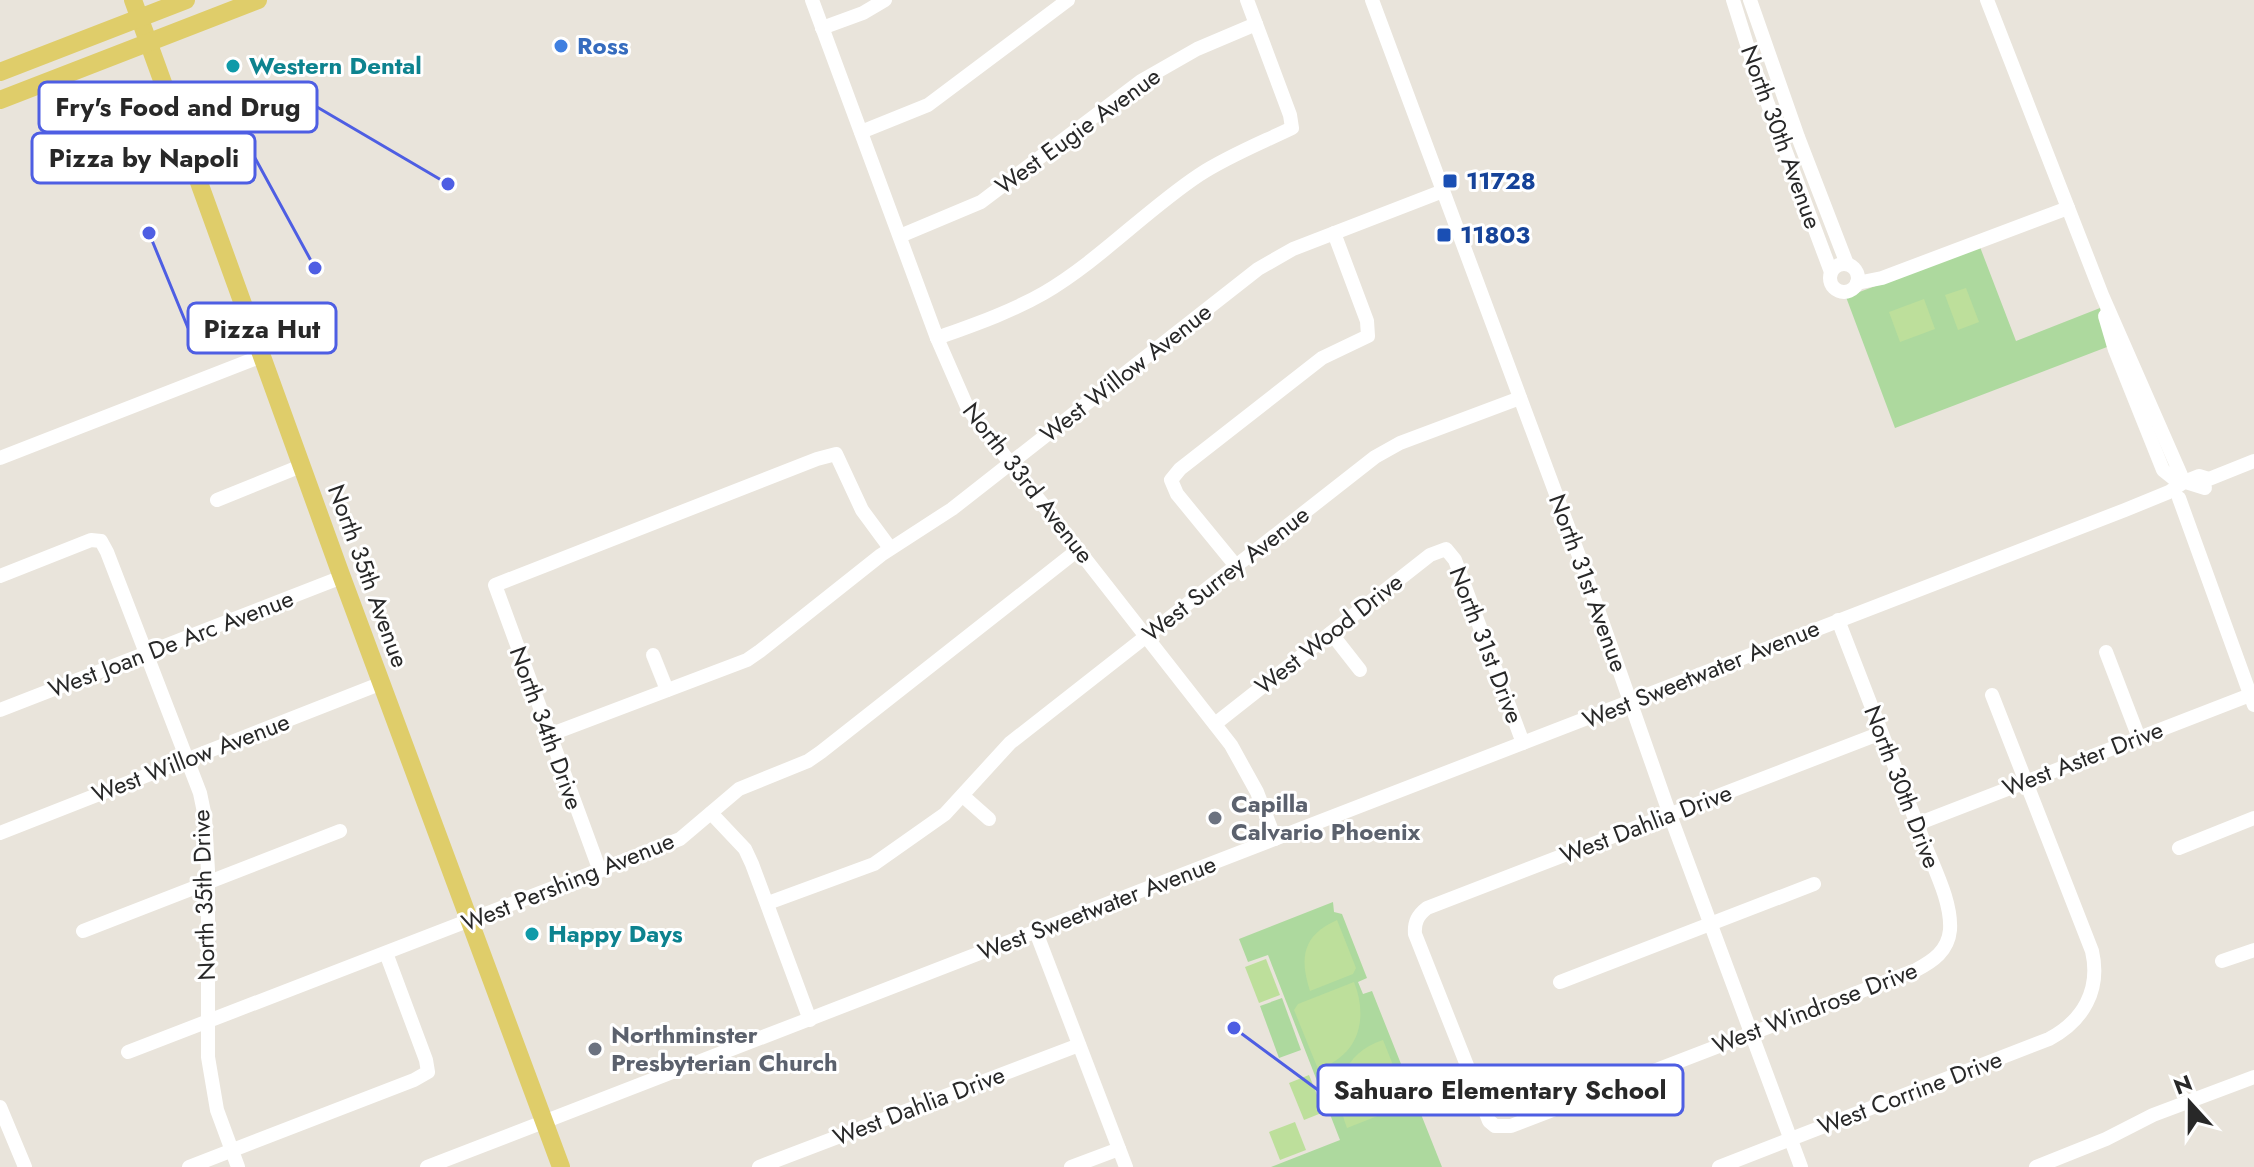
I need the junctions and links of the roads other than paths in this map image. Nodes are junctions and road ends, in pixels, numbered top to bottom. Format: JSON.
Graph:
{"nodes":[{"id":1,"x":186,"y":0,"type":"edge"},
{"id":2,"x":258,"y":0,"type":"edge"},
{"id":3,"x":812,"y":0,"type":"edge"},
{"id":4,"x":885,"y":0,"type":"edge"},
{"id":5,"x":1068,"y":0,"type":"edge"},
{"id":6,"x":1247,"y":0,"type":"edge"},
{"id":7,"x":1372,"y":0,"type":"edge"},
{"id":8,"x":1733,"y":0,"type":"edge"},
{"id":9,"x":1750,"y":0,"type":"edge"},
{"id":10,"x":1987,"y":0,"type":"edge"},
{"id":11,"x":137,"y":9,"type":"edge"},
{"id":12,"x":1256,"y":24,"type":"junction"},
{"id":13,"x":822,"y":28,"type":"junction"},
{"id":14,"x":149,"y":42,"type":"junction"},
{"id":15,"x":0,"y":72,"type":"edge"},
{"id":16,"x":0,"y":100,"type":"edge"},
{"id":17,"x":861,"y":132,"type":"junction"},
{"id":18,"x":1443,"y":191,"type":"junction"},
{"id":19,"x":2068,"y":208,"type":"junction"},
{"id":20,"x":1334,"y":233,"type":"junction"},
{"id":21,"x":900,"y":236,"type":"junction"},
{"id":22,"x":1847,"y":264,"type":"junction"},
{"id":23,"x":1831,"y":272,"type":"junction"},
{"id":24,"x":1857,"y":283,"type":"junction"},
{"id":25,"x":937,"y":338,"type":"junction"},
{"id":26,"x":262,"y":356,"type":"junction"},
{"id":27,"x":1520,"y":398,"type":"junction"},
{"id":28,"x":0,"y":458,"type":"edge"},
{"id":29,"x":2254,"y":461,"type":"edge"},
{"id":30,"x":1010,"y":463,"type":"junction"},
{"id":31,"x":301,"y":466,"type":"junction"},
{"id":32,"x":2184,"y":482,"type":"junction"},
{"id":33,"x":2207,"y":484,"type":"junction"},
{"id":34,"x":2170,"y":493,"type":"junction"},
{"id":35,"x":217,"y":500,"type":"dead end"},
{"id":36,"x":890,"y":548,"type":"junction"},
{"id":37,"x":1079,"y":549,"type":"junction"},
{"id":38,"x":1446,"y":549,"type":"joint"},
{"id":39,"x":1236,"y":566,"type":"junction"},
{"id":40,"x":0,"y":576,"type":"edge"},
{"id":41,"x":342,"y":577,"type":"junction"},
{"id":42,"x":1838,"y":620,"type":"junction"},
{"id":43,"x":1331,"y":633,"type":"junction"},
{"id":44,"x":1146,"y":637,"type":"junction"},
{"id":45,"x":2106,"y":652,"type":"dead end"},
{"id":46,"x":145,"y":654,"type":"junction"},
{"id":47,"x":653,"y":655,"type":"dead end"},
{"id":48,"x":1360,"y":670,"type":"dead end"},
{"id":49,"x":382,"y":683,"type":"junction"},
{"id":50,"x":667,"y":690,"type":"junction"},
{"id":51,"x":1992,"y":695,"type":"dead end"},
{"id":52,"x":2252,"y":700,"type":"edge"},
{"id":53,"x":1630,"y":702,"type":"junction"},
{"id":54,"x":0,"y":710,"type":"edge"},
{"id":55,"x":1215,"y":724,"type":"junction"},
{"id":56,"x":1881,"y":733,"type":"junction"},
{"id":57,"x":549,"y":735,"type":"junction"},
{"id":58,"x":2139,"y":738,"type":"junction"},
{"id":59,"x":1523,"y":743,"type":"junction"},
{"id":60,"x":187,"y":760,"type":"junction"},
{"id":61,"x":2026,"y":781,"type":"junction"},
{"id":62,"x":963,"y":796,"type":"junction"},
{"id":63,"x":711,"y":813,"type":"junction"},
{"id":64,"x":1670,"y":815,"type":"junction"},
{"id":65,"x":2254,"y":818,"type":"edge"},
{"id":66,"x":989,"y":819,"type":"dead end"},
{"id":67,"x":1917,"y":824,"type":"junction"},
{"id":68,"x":340,"y":831,"type":"dead end"},
{"id":69,"x":0,"y":833,"type":"edge"},
{"id":70,"x":1275,"y":839,"type":"junction"},
{"id":71,"x":2179,"y":848,"type":"dead end"},
{"id":72,"x":600,"y":871,"type":"junction"},
{"id":73,"x":208,"y":883,"type":"junction"},
{"id":74,"x":1814,"y":884,"type":"dead end"},
{"id":75,"x":768,"y":903,"type":"junction"},
{"id":76,"x":469,"y":921,"type":"junction"},
{"id":77,"x":1711,"y":925,"type":"junction"},
{"id":78,"x":83,"y":931,"type":"dead end"},
{"id":79,"x":1036,"y":932,"type":"junction"},
{"id":80,"x":1955,"y":945,"type":"joint"},
{"id":81,"x":2254,"y":950,"type":"edge"},
{"id":82,"x":386,"y":953,"type":"junction"},
{"id":83,"x":2222,"y":961,"type":"dead end"},
{"id":84,"x":1560,"y":982,"type":"dead end"},
{"id":85,"x":810,"y":1020,"type":"junction"},
{"id":86,"x":208,"y":1021,"type":"junction"},
{"id":87,"x":1752,"y":1033,"type":"junction"},
{"id":88,"x":1079,"y":1045,"type":"junction"},
{"id":89,"x":128,"y":1052,"type":"dead end"},
{"id":90,"x":2254,"y":1077,"type":"edge"},
{"id":91,"x":0,"y":1107,"type":"edge"},
{"id":92,"x":544,"y":1121,"type":"junction"},
{"id":93,"x":1495,"y":1126,"type":"joint"},
{"id":94,"x":1791,"y":1139,"type":"junction"},
{"id":95,"x":1119,"y":1149,"type":"junction"},
{"id":96,"x":232,"y":1151,"type":"junction"},
{"id":97,"x":25,"y":1167,"type":"edge"},
{"id":98,"x":189,"y":1167,"type":"edge"},
{"id":99,"x":238,"y":1167,"type":"edge"},
{"id":100,"x":427,"y":1167,"type":"edge"},
{"id":101,"x":561,"y":1167,"type":"edge"},
{"id":102,"x":759,"y":1167,"type":"edge"},
{"id":103,"x":1071,"y":1167,"type":"edge"},
{"id":104,"x":1126,"y":1167,"type":"edge"},
{"id":105,"x":1719,"y":1167,"type":"edge"},
{"id":106,"x":1801,"y":1167,"type":"edge"},
{"id":107,"x":2036,"y":1167,"type":"edge"}],
"edges":[{"from":1,"to":11,"type":"main road"},
{"from":2,"to":14,"type":"main road"},
{"from":3,"to":13,"type":"street","name":"North 33rd Avenue"},
{"from":4,"to":13,"type":"street"},
{"from":5,"to":17,"type":"street"},
{"from":6,"to":12,"type":"street"},
{"from":7,"to":18,"type":"street","name":"North 31st Avenue"},
{"from":8,"to":23,"type":"street","name":"North 30th Avenue"},
{"from":9,"to":22,"type":"street","name":"North 30th Avenue"},
{"from":10,"to":19,"type":"street"},
{"from":11,"to":14,"type":"main road","name":"North 35th Avenue"},
{"from":11,"to":15,"type":"main road"},
{"from":12,"to":21,"type":"street","name":"West Eugie Avenue"},
{"from":12,"to":25,"type":"street"},
{"from":13,"to":17,"type":"street","name":"North 33rd Avenue"},
{"from":14,"to":16,"type":"main road"},
{"from":14,"to":26,"type":"main road","name":"North 35th Avenue"},
{"from":17,"to":21,"type":"street","name":"North 33rd Avenue"},
{"from":18,"to":20,"type":"street","name":"West Willow Avenue"},
{"from":18,"to":27,"type":"street","name":"North 31st Avenue"},
{"from":19,"to":24,"type":"street"},
{"from":19,"to":32,"type":"street"},
{"from":20,"to":30,"type":"street","name":"West Willow Avenue"},
{"from":20,"to":39,"type":"street"},
{"from":21,"to":25,"type":"street","name":"North 33rd Avenue"},
{"from":22,"to":23,"type":"street"},
{"from":22,"to":24,"type":"street","name":"North 30th Avenue"},
{"from":23,"to":24,"type":"street"},
{"from":25,"to":30,"type":"street","name":"North 33rd Avenue"},
{"from":26,"to":28,"type":"street"},
{"from":26,"to":31,"type":"main road","name":"North 35th Avenue"},
{"from":27,"to":39,"type":"street","name":"West Surrey Avenue"},
{"from":27,"to":53,"type":"street","name":"North 31st Avenue"},
{"from":29,"to":33,"type":"street","name":"West Sweetwater Avenue"},
{"from":30,"to":36,"type":"street","name":"West Willow Avenue"},
{"from":30,"to":37,"type":"street","name":"North 33rd Avenue"},
{"from":31,"to":35,"type":"street"},
{"from":31,"to":41,"type":"main road","name":"North 35th Avenue"},
{"from":32,"to":33,"type":"street","name":"West Sweetwater Avenue"},
{"from":32,"to":34,"type":"street"},
{"from":33,"to":34,"type":"street","name":"West Sweetwater Avenue"},
{"from":34,"to":42,"type":"street","name":"West Sweetwater Avenue"},
{"from":34,"to":52,"type":"street"},
{"from":36,"to":50,"type":"street","name":"West Willow Avenue"},
{"from":36,"to":57,"type":"street","name":"North 34th Drive"},
{"from":37,"to":44,"type":"street","name":"North 33rd Avenue"},
{"from":37,"to":63,"type":"street","name":"West Pershing Avenue"},
{"from":38,"to":43,"type":"street","name":"West Wood Drive"},
{"from":38,"to":59,"type":"street","name":"North 31st Drive"},
{"from":39,"to":44,"type":"street","name":"West Surrey Avenue"},
{"from":40,"to":46,"type":"street","name":"North 35th Drive"},
{"from":41,"to":46,"type":"street","name":"West Joan De Arc Avenue"},
{"from":41,"to":49,"type":"main road","name":"North 35th Avenue"},
{"from":42,"to":53,"type":"street","name":"West Sweetwater Avenue"},
{"from":42,"to":56,"type":"street","name":"North 30th Drive"},
{"from":43,"to":48,"type":"street"},
{"from":43,"to":55,"type":"street","name":"West Wood Drive"},
{"from":44,"to":55,"type":"street","name":"North 33rd Avenue"},
{"from":44,"to":62,"type":"street","name":"West Surrey Avenue"},
{"from":45,"to":58,"type":"street"},
{"from":46,"to":54,"type":"street","name":"West Joan De Arc Avenue"},
{"from":46,"to":60,"type":"street","name":"North 35th Drive"},
{"from":47,"to":50,"type":"street"},
{"from":49,"to":60,"type":"street","name":"West Willow Avenue"},
{"from":49,"to":76,"type":"main road","name":"North 35th Avenue"},
{"from":50,"to":57,"type":"street","name":"West Willow Avenue"},
{"from":51,"to":61,"type":"street"},
{"from":52,"to":58,"type":"street","name":"West Aster Drive"},
{"from":53,"to":59,"type":"street","name":"West Sweetwater Avenue"},
{"from":53,"to":64,"type":"street","name":"North 31st Avenue"},
{"from":55,"to":70,"type":"street","name":"North 33rd Avenue"},
{"from":56,"to":64,"type":"street","name":"West Dahlia Drive"},
{"from":56,"to":67,"type":"street","name":"North 30th Drive"},
{"from":57,"to":72,"type":"street","name":"North 34th Drive"},
{"from":58,"to":61,"type":"street","name":"West Aster Drive"},
{"from":59,"to":70,"type":"street","name":"West Sweetwater Avenue"},
{"from":60,"to":69,"type":"street","name":"West Willow Avenue"},
{"from":60,"to":73,"type":"street","name":"North 35th Drive"},
{"from":61,"to":67,"type":"street","name":"West Aster Drive"},
{"from":61,"to":94,"type":"street","name":"West Corrine Drive"},
{"from":62,"to":66,"type":"street"},
{"from":62,"to":75,"type":"street","name":"West Surrey Avenue"},
{"from":63,"to":72,"type":"street","name":"West Pershing Avenue"},
{"from":63,"to":75,"type":"street"},
{"from":64,"to":77,"type":"street","name":"North 31st Avenue"},
{"from":64,"to":93,"type":"street","name":"West Dahlia Drive"},
{"from":65,"to":71,"type":"street"},
{"from":67,"to":80,"type":"street","name":"North 30th Drive"},
{"from":68,"to":73,"type":"street"},
{"from":70,"to":79,"type":"street","name":"West Sweetwater Avenue"},
{"from":72,"to":76,"type":"street","name":"West Pershing Avenue"},
{"from":73,"to":78,"type":"street"},
{"from":73,"to":86,"type":"street","name":"North 35th Drive"},
{"from":74,"to":77,"type":"street"},
{"from":75,"to":85,"type":"street"},
{"from":76,"to":82,"type":"street","name":"West Pershing Avenue"},
{"from":76,"to":92,"type":"main road","name":"North 35th Avenue"},
{"from":77,"to":84,"type":"street"},
{"from":77,"to":87,"type":"street","name":"North 31st Avenue"},
{"from":79,"to":85,"type":"street","name":"West Sweetwater Avenue"},
{"from":79,"to":88,"type":"street"},
{"from":80,"to":87,"type":"street","name":"West Windrose Drive"},
{"from":81,"to":83,"type":"street"},
{"from":82,"to":86,"type":"street","name":"West Pershing Avenue"},
{"from":82,"to":96,"type":"street"},
{"from":85,"to":92,"type":"street","name":"West Sweetwater Avenue"},
{"from":86,"to":89,"type":"street","name":"West Pershing Avenue"},
{"from":86,"to":96,"type":"street","name":"North 35th Drive"},
{"from":87,"to":93,"type":"street","name":"West Windrose Drive"},
{"from":87,"to":94,"type":"street","name":"North 31st Avenue"},
{"from":88,"to":95,"type":"street"},
{"from":88,"to":102,"type":"street","name":"West Dahlia Drive"},
{"from":90,"to":107,"type":"street"},
{"from":91,"to":97,"type":"street"},
{"from":92,"to":100,"type":"street","name":"West Sweetwater Avenue"},
{"from":92,"to":101,"type":"main road","name":"North 35th Avenue"},
{"from":94,"to":105,"type":"street","name":"West Corrine Drive"},
{"from":94,"to":106,"type":"street","name":"North 31st Avenue"},
{"from":95,"to":103,"type":"street"},
{"from":95,"to":104,"type":"street"},
{"from":96,"to":98,"type":"street"},
{"from":96,"to":99,"type":"street","name":"North 35th Drive"}]}
